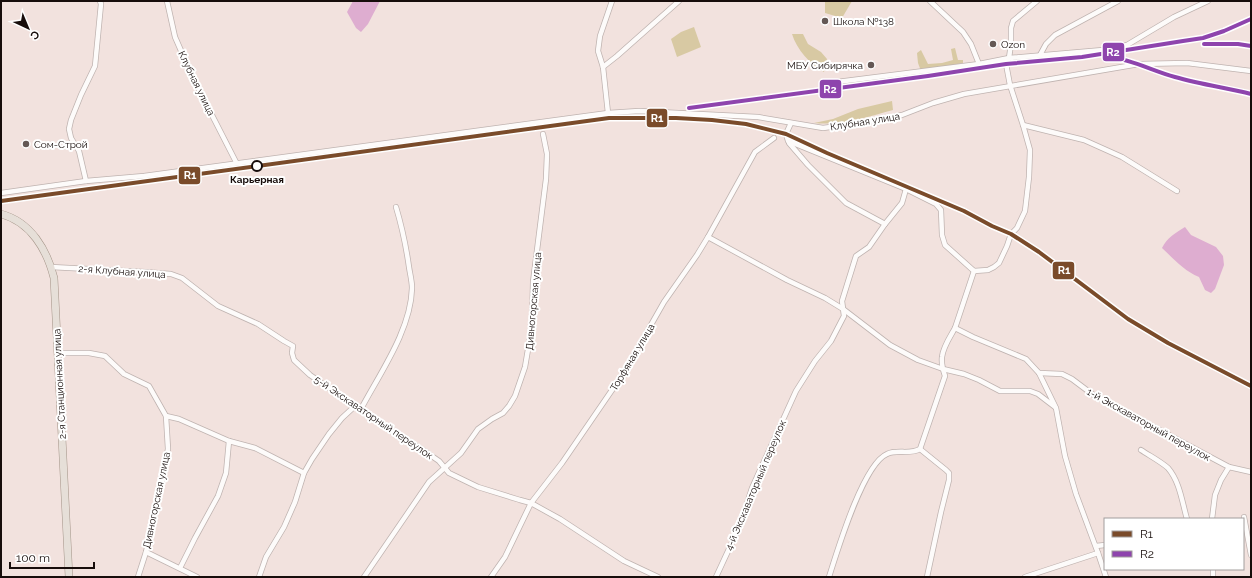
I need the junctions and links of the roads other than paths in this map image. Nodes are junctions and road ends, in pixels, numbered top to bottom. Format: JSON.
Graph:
{"nodes":[{"id":1,"x":100,"y":1,"type":"edge"},
{"id":2,"x":167,"y":1,"type":"edge"},
{"id":3,"x":612,"y":1,"type":"edge"},
{"id":4,"x":679,"y":1,"type":"edge"},
{"id":5,"x":930,"y":1,"type":"edge"},
{"id":6,"x":1037,"y":1,"type":"edge"},
{"id":7,"x":1118,"y":1,"type":"edge"},
{"id":8,"x":1208,"y":1,"type":"edge"},
{"id":9,"x":1040,"y":55,"type":"junction"},
{"id":10,"x":1009,"y":58,"type":"junction"},
{"id":11,"x":979,"y":64,"type":"junction"},
{"id":12,"x":603,"y":67,"type":"junction"},
{"id":13,"x":1251,"y":71,"type":"edge"},
{"id":14,"x":837,"y":82,"type":"dead end"},
{"id":15,"x":1010,"y":85,"type":"junction"},
{"id":16,"x":608,"y":113,"type":"junction"},
{"id":17,"x":791,"y":123,"type":"junction"},
{"id":18,"x":1023,"y":125,"type":"junction"},
{"id":19,"x":543,"y":134,"type":"dead end"},
{"id":20,"x":774,"y":138,"type":"dead end"},
{"id":21,"x":788,"y":141,"type":"junction"},
{"id":22,"x":236,"y":162,"type":"junction"},
{"id":23,"x":86,"y":182,"type":"junction"},
{"id":24,"x":906,"y":189,"type":"junction"},
{"id":25,"x":1177,"y":191,"type":"dead end"},
{"id":26,"x":1,"y":193,"type":"edge"},
{"id":27,"x":396,"y":207,"type":"dead end"},
{"id":28,"x":1,"y":214,"type":"edge"},
{"id":29,"x":885,"y":224,"type":"junction"},
{"id":30,"x":708,"y":237,"type":"junction"},
{"id":31,"x":51,"y":267,"type":"junction"},
{"id":32,"x":974,"y":271,"type":"junction"},
{"id":33,"x":843,"y":309,"type":"junction"},
{"id":34,"x":955,"y":328,"type":"junction"},
{"id":35,"x":293,"y":346,"type":"joint"},
{"id":36,"x":57,"y":353,"type":"junction"},
{"id":37,"x":943,"y":370,"type":"junction"},
{"id":38,"x":1039,"y":373,"type":"junction"},
{"id":39,"x":355,"y":406,"type":"junction"},
{"id":40,"x":1056,"y":408,"type":"junction"},
{"id":41,"x":361,"y":409,"type":"junction"},
{"id":42,"x":166,"y":416,"type":"junction"},
{"id":43,"x":229,"y":441,"type":"junction"},
{"id":44,"x":920,"y":449,"type":"junction"},
{"id":45,"x":1141,"y":450,"type":"dead end"},
{"id":46,"x":1229,"y":467,"type":"junction"},
{"id":47,"x":444,"y":468,"type":"junction"},
{"id":48,"x":1251,"y":472,"type":"edge"},
{"id":49,"x":304,"y":473,"type":"junction"},
{"id":50,"x":531,"y":503,"type":"junction"},
{"id":51,"x":1244,"y":517,"type":"dead end"},
{"id":52,"x":1187,"y":518,"type":"edge"},
{"id":53,"x":1212,"y":518,"type":"edge"},
{"id":54,"x":1104,"y":545,"type":"edge"},
{"id":55,"x":1096,"y":546,"type":"junction"},
{"id":56,"x":146,"y":552,"type":"junction"},
{"id":57,"x":1098,"y":553,"type":"junction"},
{"id":58,"x":1251,"y":555,"type":"edge"},
{"id":59,"x":180,"y":568,"type":"junction"},
{"id":60,"x":69,"y":577,"type":"edge"},
{"id":61,"x":138,"y":577,"type":"edge"},
{"id":62,"x":197,"y":577,"type":"edge"},
{"id":63,"x":259,"y":577,"type":"edge"},
{"id":64,"x":364,"y":577,"type":"edge"},
{"id":65,"x":491,"y":577,"type":"edge"},
{"id":66,"x":658,"y":577,"type":"edge"},
{"id":67,"x":716,"y":577,"type":"edge"},
{"id":68,"x":828,"y":577,"type":"edge"},
{"id":69,"x":927,"y":577,"type":"edge"},
{"id":70,"x":1025,"y":577,"type":"edge"},
{"id":71,"x":1106,"y":577,"type":"edge"}],
"edges":[{"from":1,"to":23,"type":"street"},
{"from":2,"to":22,"type":"street","name":"Клубная улица"},
{"from":3,"to":12,"type":"street"},
{"from":4,"to":12,"type":"street"},
{"from":5,"to":11,"type":"street"},
{"from":6,"to":10,"type":"street"},
{"from":7,"to":9,"type":"street"},
{"from":8,"to":9,"type":"street"},
{"from":9,"to":10,"type":"street"},
{"from":10,"to":11,"type":"street"},
{"from":10,"to":15,"type":"street"},
{"from":11,"to":14,"type":"street"},
{"from":12,"to":16,"type":"street"},
{"from":13,"to":15,"type":"street","name":"Клубная улица"},
{"from":15,"to":17,"type":"street","name":"Клубная улица"},
{"from":15,"to":18,"type":"street"},
{"from":16,"to":17,"type":"street","name":"Клубная улица"},
{"from":16,"to":22,"type":"street","name":"Клубная улица"},
{"from":17,"to":21,"type":"street"},
{"from":18,"to":25,"type":"street"},
{"from":18,"to":32,"type":"street"},
{"from":19,"to":47,"type":"street","name":"Дивногорская улица"},
{"from":20,"to":30,"type":"street","name":"Торфяная улица"},
{"from":21,"to":24,"type":"street"},
{"from":21,"to":29,"type":"street"},
{"from":22,"to":23,"type":"street","name":"Клубная улица"},
{"from":23,"to":26,"type":"street","name":"Клубная улица"},
{"from":24,"to":29,"type":"street","name":"4-й Экскаваторный переулок"},
{"from":24,"to":32,"type":"street"},
{"from":27,"to":41,"type":"street"},
{"from":28,"to":31,"type":"main road","name":"2-я Станционная улица"},
{"from":29,"to":33,"type":"street","name":"4-й Экскаваторный переулок"},
{"from":30,"to":33,"type":"street"},
{"from":30,"to":50,"type":"street","name":"Торфяная улица"},
{"from":31,"to":35,"type":"street","name":"2-я Клубная улица"},
{"from":31,"to":36,"type":"main road","name":"2-я Станционная улица"},
{"from":32,"to":34,"type":"street"},
{"from":33,"to":37,"type":"street"},
{"from":33,"to":67,"type":"street","name":"4-й Экскаваторный переулок"},
{"from":34,"to":37,"type":"street"},
{"from":34,"to":38,"type":"street"},
{"from":35,"to":39,"type":"street","name":"5-й Экскаваторный переулок"},
{"from":36,"to":42,"type":"street","name":"Дивногорская улица"},
{"from":36,"to":60,"type":"main road","name":"2-я Станционная улица"},
{"from":37,"to":40,"type":"street"},
{"from":37,"to":44,"type":"street"},
{"from":38,"to":40,"type":"street"},
{"from":38,"to":46,"type":"street","name":"1-й Экскаваторный переулок"},
{"from":39,"to":41,"type":"street","name":"5-й Экскаваторный переулок"},
{"from":39,"to":49,"type":"street"},
{"from":40,"to":55,"type":"street"},
{"from":41,"to":47,"type":"street","name":"5-й Экскаваторный переулок"},
{"from":42,"to":43,"type":"street"},
{"from":42,"to":56,"type":"street","name":"Дивногорская улица"},
{"from":43,"to":49,"type":"street"},
{"from":43,"to":59,"type":"street"},
{"from":44,"to":68,"type":"street"},
{"from":44,"to":69,"type":"street"},
{"from":45,"to":52,"type":"street"},
{"from":46,"to":48,"type":"street","name":"1-й Экскаваторный переулок"},
{"from":46,"to":53,"type":"street"},
{"from":47,"to":50,"type":"street","name":"5-й Экскаваторный переулок"},
{"from":47,"to":64,"type":"street","name":"Дивногорская улица"},
{"from":49,"to":63,"type":"street"},
{"from":50,"to":65,"type":"street","name":"Торфяная улица"},
{"from":50,"to":66,"type":"street","name":"5-й Экскаваторный переулок"},
{"from":51,"to":58,"type":"street"},
{"from":54,"to":55,"type":"street"},
{"from":55,"to":57,"type":"street"},
{"from":56,"to":59,"type":"street"},
{"from":56,"to":61,"type":"street","name":"Дивногорская улица"},
{"from":57,"to":70,"type":"street"},
{"from":57,"to":71,"type":"street"},
{"from":59,"to":62,"type":"street"}]}
